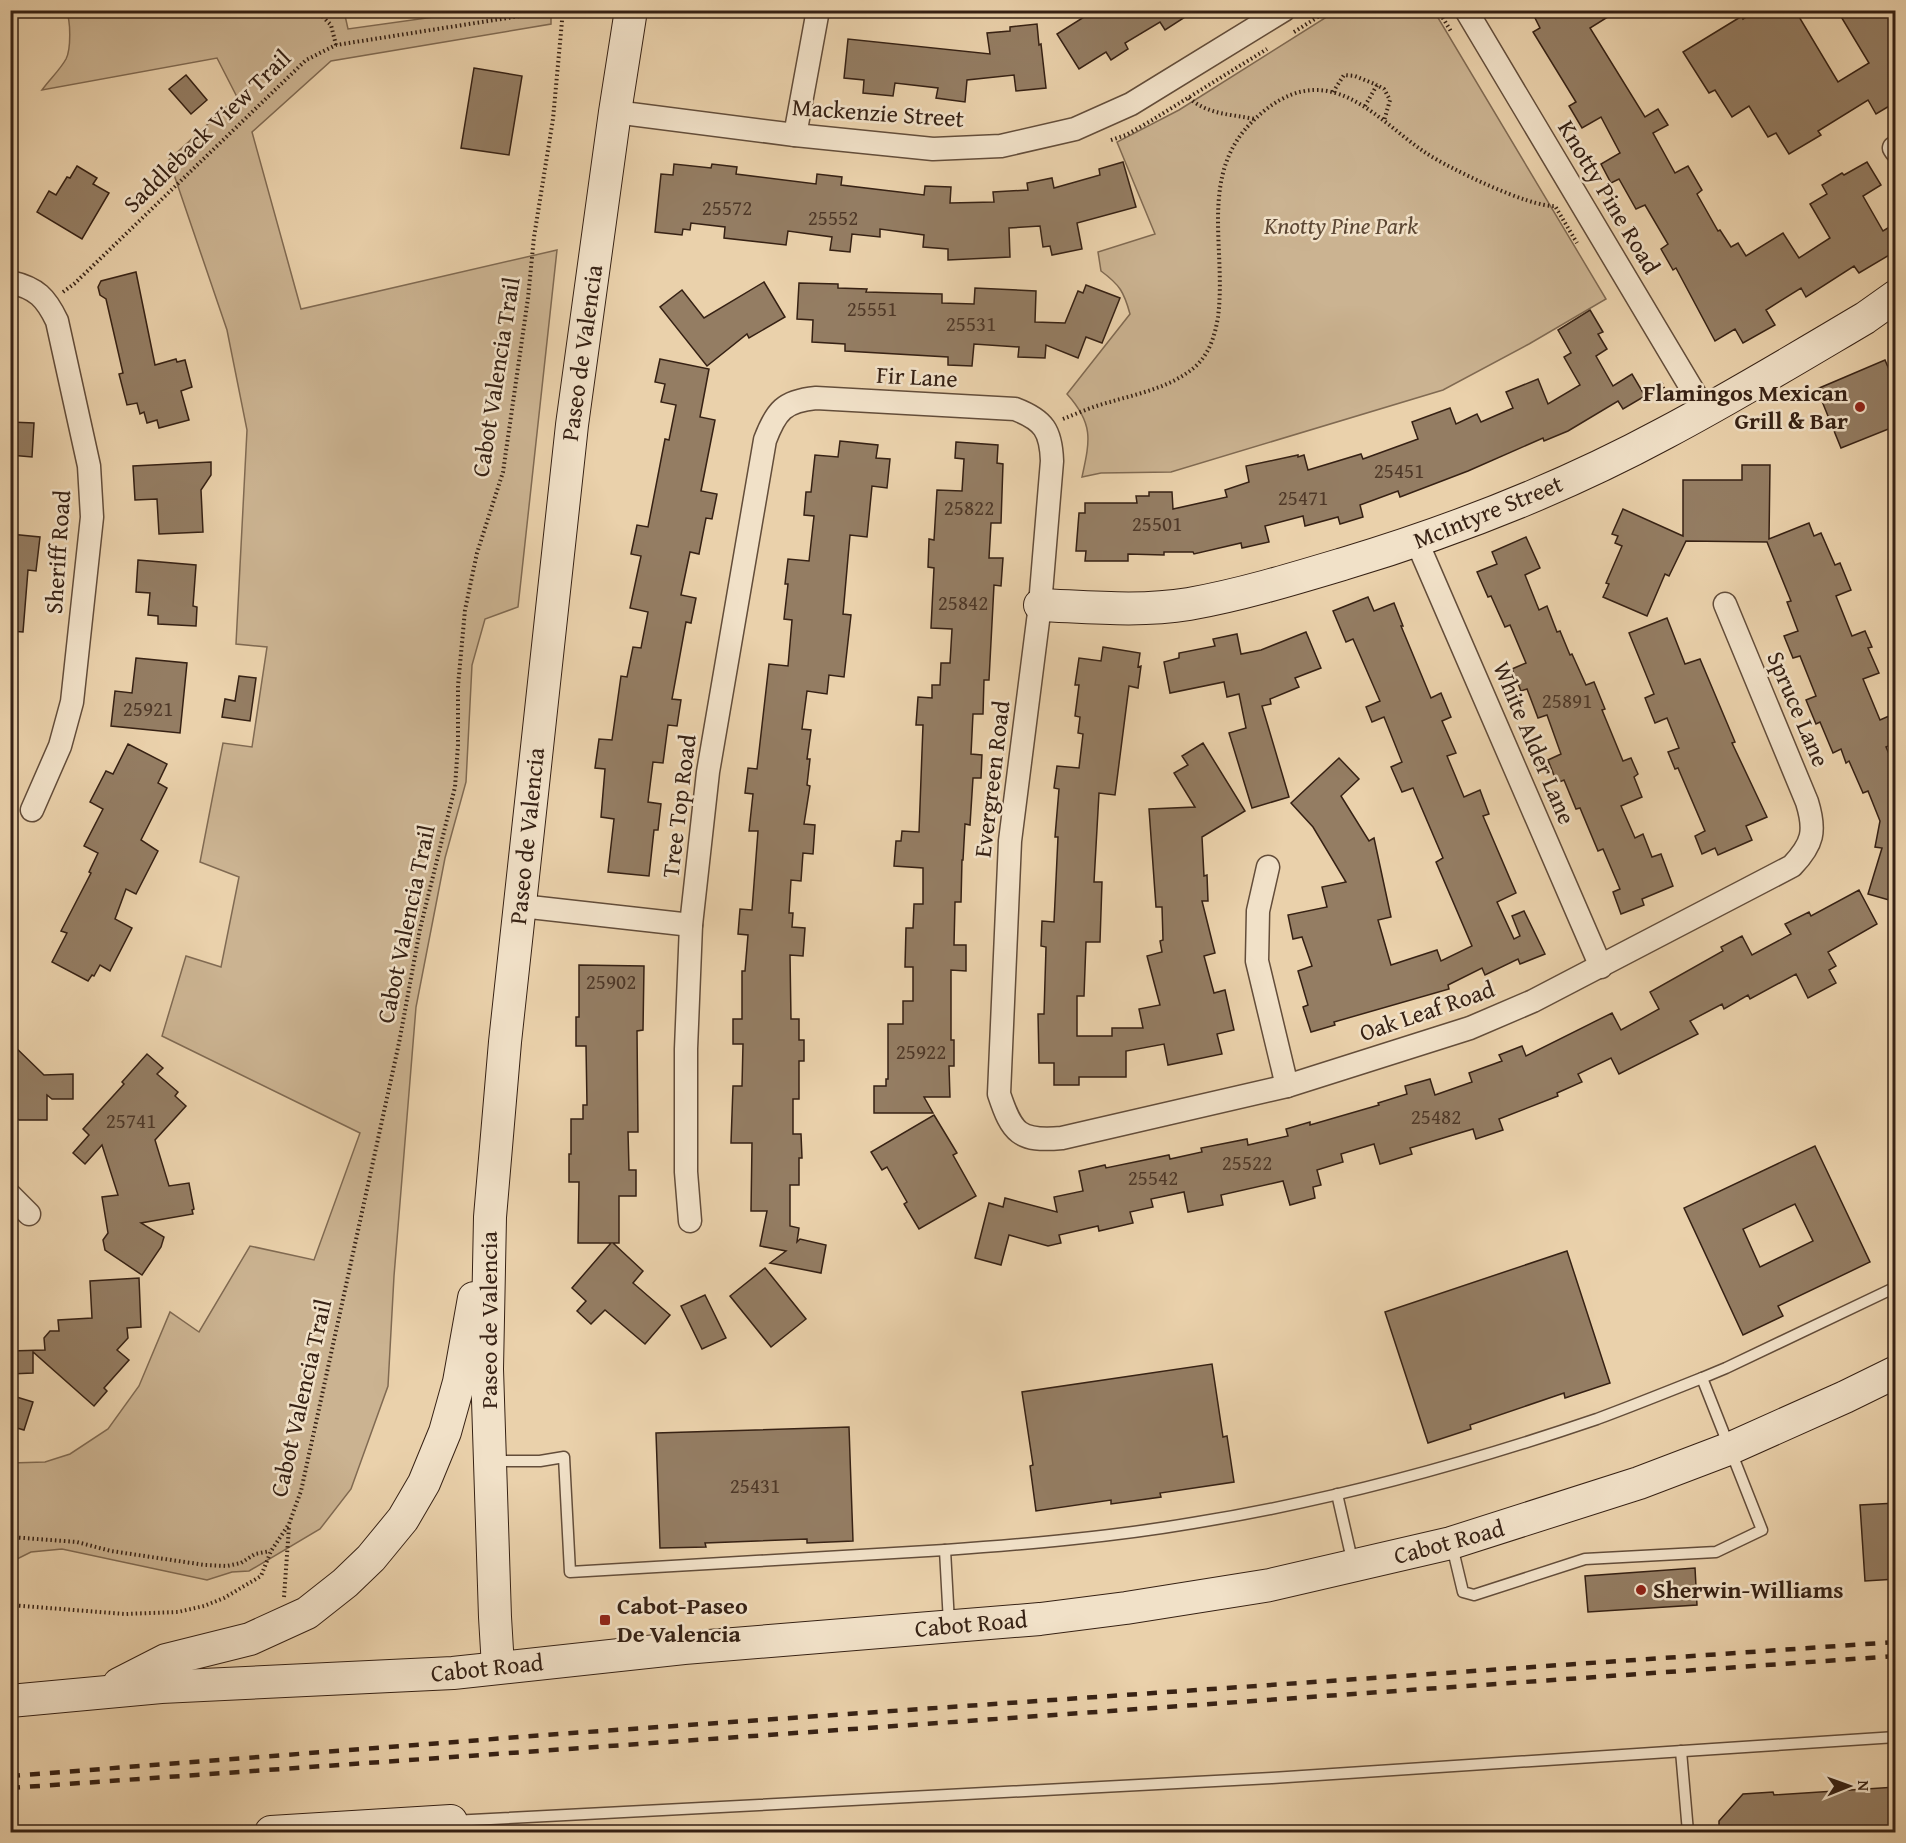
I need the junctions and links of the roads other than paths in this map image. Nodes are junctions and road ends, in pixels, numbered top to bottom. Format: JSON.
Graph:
{"nodes":[{"id":1,"x":631,"y":10,"type":"edge"},
{"id":2,"x":818,"y":10,"type":"edge"},
{"id":3,"x":1284,"y":10,"type":"edge"},
{"id":4,"x":1466,"y":10,"type":"edge"},
{"id":5,"x":615,"y":112,"type":"junction"},
{"id":6,"x":795,"y":135,"type":"junction"},
{"id":7,"x":10,"y":282,"type":"edge"},
{"id":8,"x":1896,"y":296,"type":"edge"},
{"id":9,"x":784,"y":406,"type":"joint"},
{"id":10,"x":1705,"y":411,"type":"junction"},
{"id":11,"x":1044,"y":426,"type":"joint"},
{"id":12,"x":1417,"y":542,"type":"junction"},
{"id":13,"x":1725,"y":604,"type":"dead end"},
{"id":14,"x":1040,"y":605,"type":"junction"},
{"id":15,"x":32,"y":810,"type":"dead end"},
{"id":16,"x":1812,"y":838,"type":"joint"},
{"id":17,"x":1268,"y":867,"type":"dead end"},
{"id":18,"x":521,"y":906,"type":"junction"},
{"id":19,"x":691,"y":925,"type":"junction"},
{"id":20,"x":1601,"y":966,"type":"junction"},
{"id":21,"x":1287,"y":1086,"type":"junction"},
{"id":22,"x":1020,"y":1134,"type":"joint"},
{"id":23,"x":10,"y":1195,"type":"edge"},
{"id":24,"x":29,"y":1214,"type":"dead end"},
{"id":25,"x":490,"y":1218,"type":"junction"},
{"id":26,"x":690,"y":1221,"type":"dead end"},
{"id":27,"x":1896,"y":1287,"type":"edge"},
{"id":28,"x":1896,"y":1372,"type":"edge"},
{"id":29,"x":1702,"y":1378,"type":"junction"},
{"id":30,"x":1731,"y":1448,"type":"junction"},
{"id":31,"x":490,"y":1461,"type":"junction"},
{"id":32,"x":1337,"y":1494,"type":"junction"},
{"id":33,"x":1451,"y":1544,"type":"junction"},
{"id":34,"x":945,"y":1550,"type":"junction"},
{"id":35,"x":1354,"y":1567,"type":"junction"},
{"id":36,"x":949,"y":1626,"type":"junction"},
{"id":37,"x":498,"y":1667,"type":"junction"},
{"id":38,"x":106,"y":1691,"type":"junction"},
{"id":39,"x":10,"y":1701,"type":"edge"},
{"id":40,"x":1896,"y":1737,"type":"edge"},
{"id":41,"x":1681,"y":1751,"type":"junction"},
{"id":42,"x":451,"y":1827,"type":"edge"},
{"id":43,"x":271,"y":1833,"type":"edge"},
{"id":44,"x":1688,"y":1833,"type":"edge"}],
"edges":[{"from":1,"to":5,"type":"main road","name":"Paseo de Valencia"},
{"from":2,"to":6,"type":"street"},
{"from":3,"to":6,"type":"street","name":"Mackenzie Street"},
{"from":4,"to":10,"type":"street","name":"Knotty Pine Road"},
{"from":5,"to":6,"type":"street","name":"Mackenzie Street"},
{"from":5,"to":18,"type":"main road","name":"Paseo de Valencia"},
{"from":7,"to":15,"type":"street","name":"Sheriff Road"},
{"from":8,"to":10,"type":"main road","name":"McIntyre Street"},
{"from":9,"to":11,"type":"street","name":"Fir Lane"},
{"from":9,"to":19,"type":"street","name":"Tree Top Road"},
{"from":10,"to":12,"type":"main road","name":"McIntyre Street"},
{"from":11,"to":14,"type":"street","name":"Evergreen Road"},
{"from":12,"to":14,"type":"main road","name":"McIntyre Street"},
{"from":12,"to":20,"type":"street","name":"White Alder Lane"},
{"from":13,"to":16,"type":"street","name":"Spruce Lane"},
{"from":14,"to":22,"type":"street","name":"Evergreen Road"},
{"from":16,"to":20,"type":"street","name":"Oak Leaf Road"},
{"from":17,"to":21,"type":"street"},
{"from":18,"to":19,"type":"street"},
{"from":18,"to":25,"type":"main road","name":"Paseo de Valencia"},
{"from":19,"to":26,"type":"street","name":"Tree Top Road"},
{"from":20,"to":21,"type":"street","name":"Oak Leaf Road"},
{"from":21,"to":22,"type":"street","name":"Oak Leaf Road"},
{"from":23,"to":24,"type":"street"},
{"from":25,"to":31,"type":"main road","name":"Paseo de Valencia"},
{"from":25,"to":38,"type":"main road"},
{"from":27,"to":29,"type":"lane"},
{"from":28,"to":30,"type":"main road","name":"Cabot Road"},
{"from":29,"to":30,"type":"lane"},
{"from":29,"to":32,"type":"lane"},
{"from":30,"to":33,"type":"main road","name":"Cabot Road"},
{"from":30,"to":33,"type":"lane"},
{"from":31,"to":34,"type":"lane"},
{"from":31,"to":37,"type":"main road","name":"Paseo de Valencia"},
{"from":32,"to":34,"type":"lane"},
{"from":32,"to":35,"type":"lane"},
{"from":33,"to":35,"type":"main road","name":"Cabot Road"},
{"from":34,"to":36,"type":"lane"},
{"from":35,"to":36,"type":"main road","name":"Cabot Road"},
{"from":36,"to":37,"type":"main road","name":"Cabot Road"},
{"from":37,"to":38,"type":"main road","name":"Cabot Road"},
{"from":38,"to":39,"type":"main road","name":"Cabot Road"},
{"from":40,"to":41,"type":"lane"},
{"from":41,"to":42,"type":"lane"},
{"from":41,"to":44,"type":"lane"},
{"from":42,"to":43,"type":"main road"}]}
